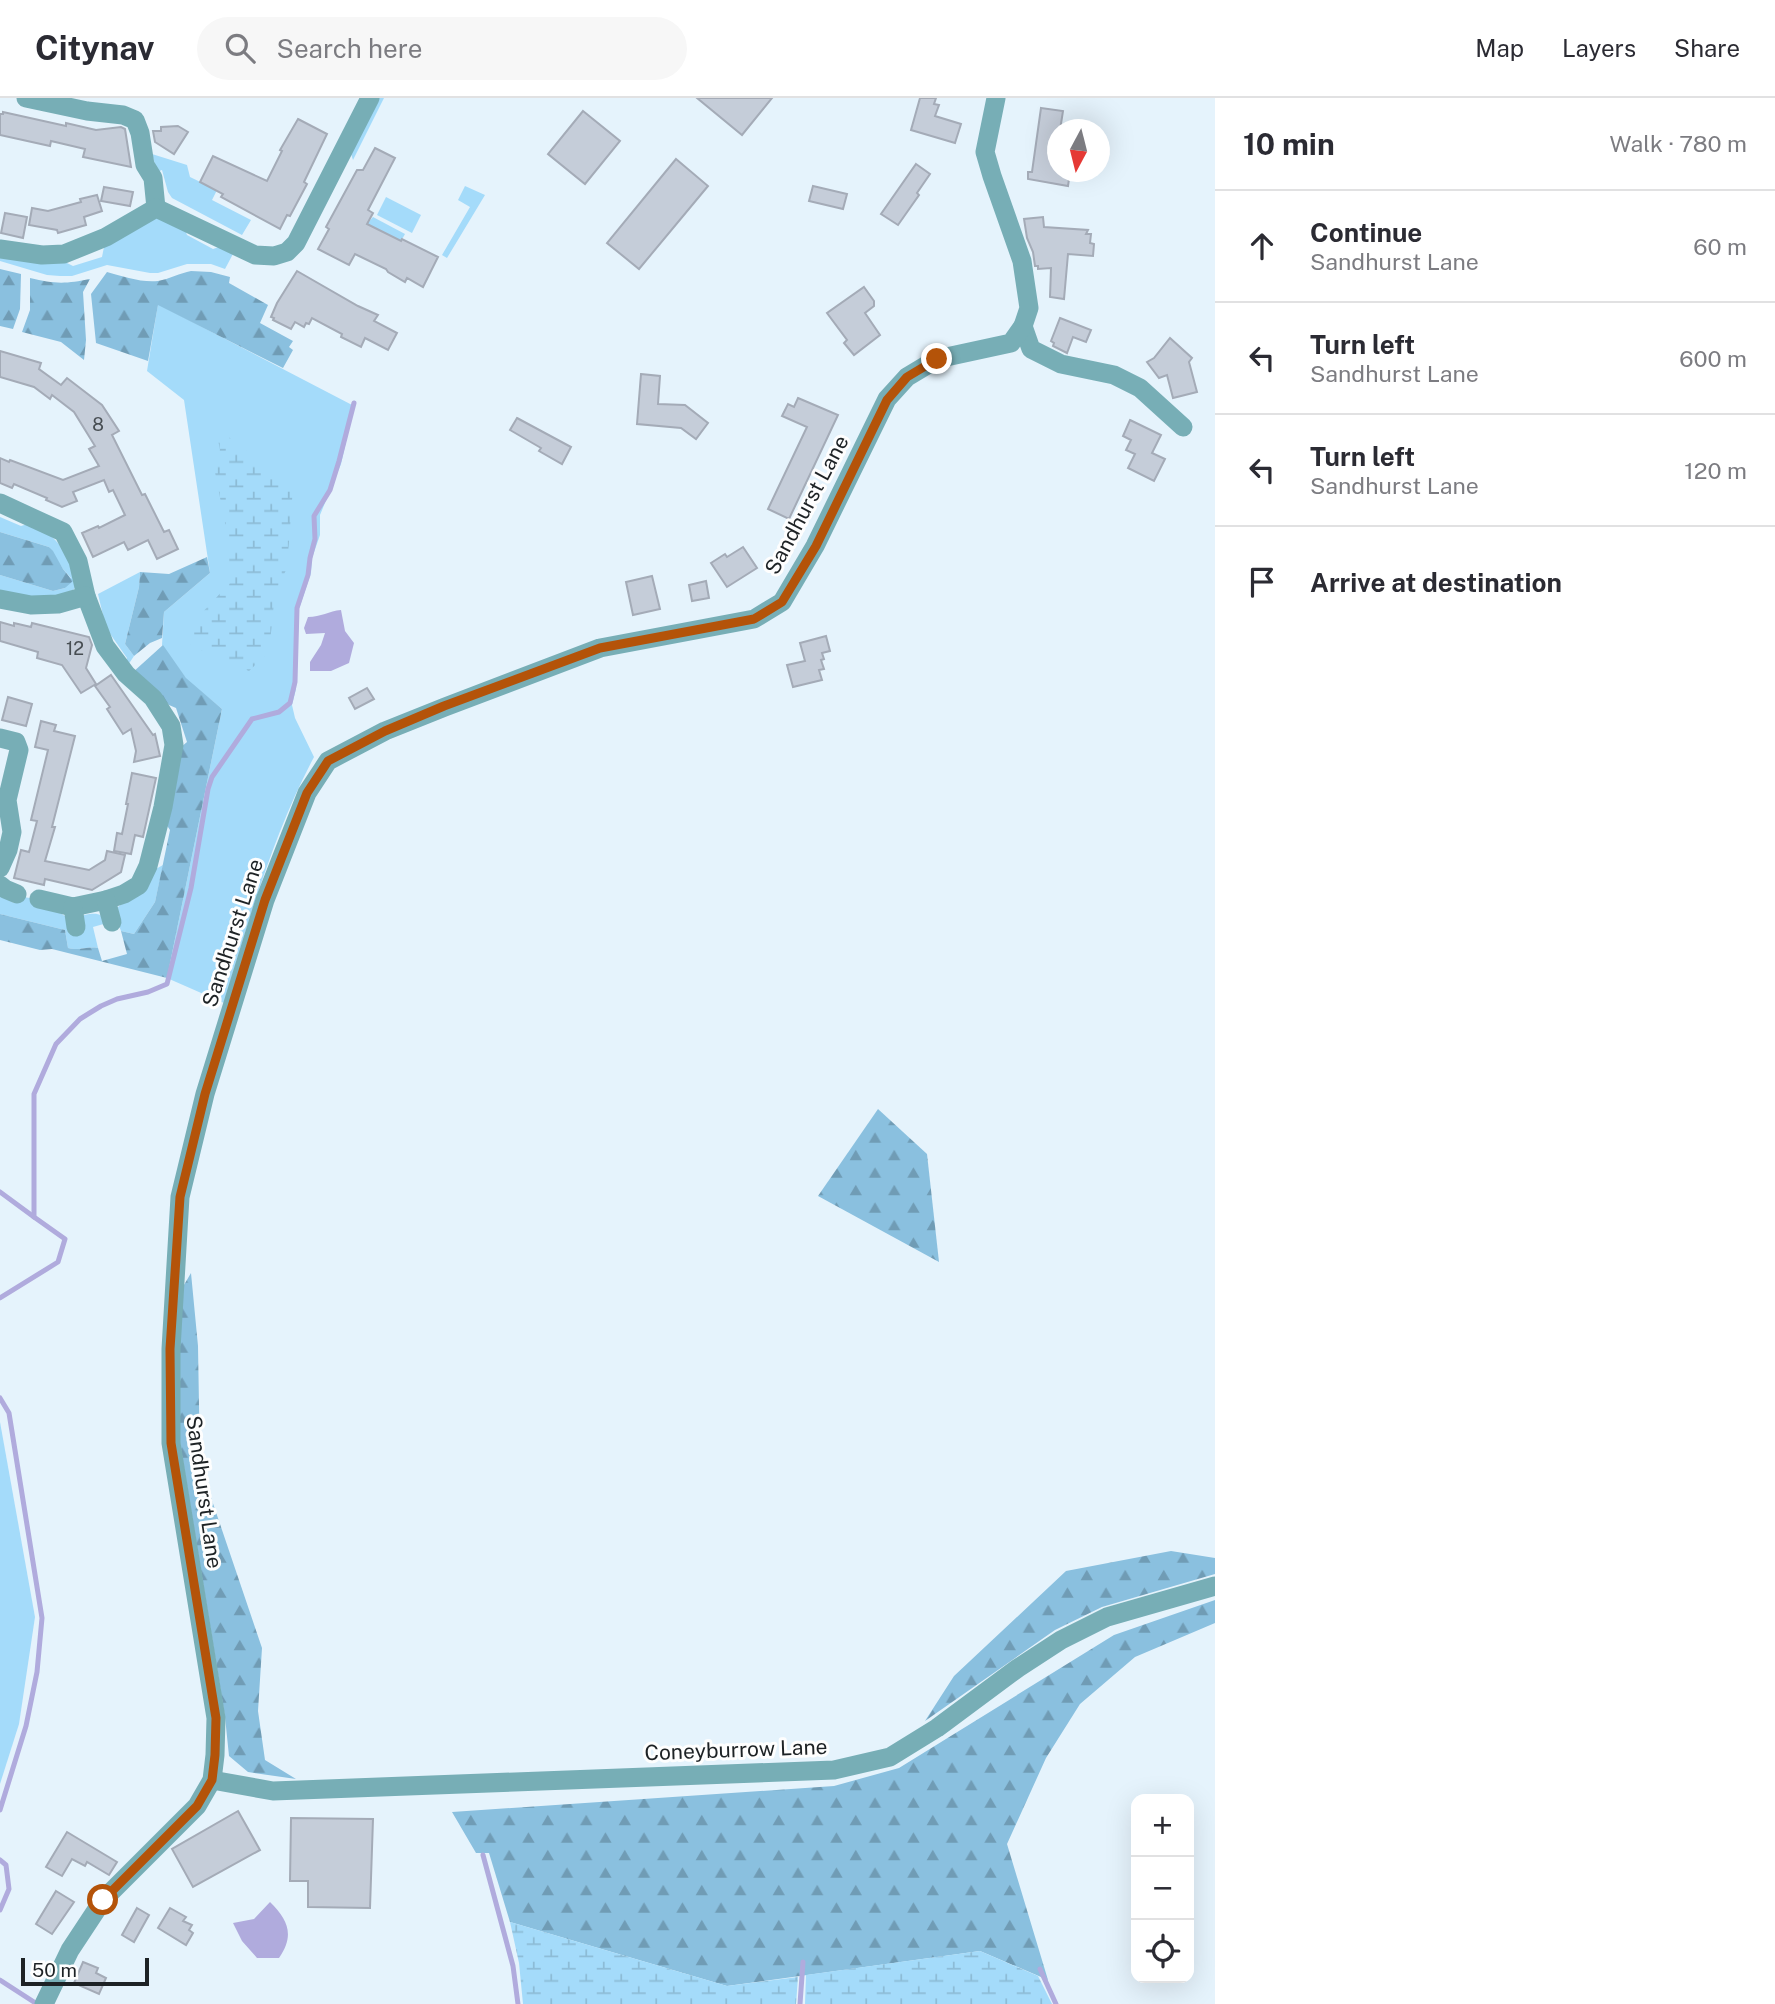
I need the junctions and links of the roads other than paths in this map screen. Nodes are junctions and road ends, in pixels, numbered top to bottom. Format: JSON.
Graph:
{"nodes":[{"id":1,"x":26,"y":98,"type":"edge"},
{"id":2,"x":370,"y":98,"type":"edge"},
{"id":3,"x":996,"y":98,"type":"edge"},
{"id":4,"x":156,"y":208,"type":"junction"},
{"id":5,"x":0,"y":249,"type":"edge"},
{"id":6,"x":1023,"y":326,"type":"junction"},
{"id":7,"x":1011,"y":343,"type":"junction"},
{"id":8,"x":1031,"y":349,"type":"junction"},
{"id":9,"x":1183,"y":427,"type":"dead end"},
{"id":10,"x":0,"y":503,"type":"edge"},
{"id":11,"x":86,"y":596,"type":"junction"},
{"id":12,"x":0,"y":599,"type":"edge"},
{"id":13,"x":0,"y":737,"type":"edge"},
{"id":14,"x":0,"y":868,"type":"edge"},
{"id":15,"x":39,"y":899,"type":"dead end"},
{"id":16,"x":106,"y":900,"type":"junction"},
{"id":17,"x":73,"y":907,"type":"junction"},
{"id":18,"x":112,"y":922,"type":"dead end"},
{"id":19,"x":76,"y":927,"type":"dead end"},
{"id":20,"x":1215,"y":1586,"type":"edge"},
{"id":21,"x":212,"y":1780,"type":"junction"},
{"id":22,"x":44,"y":2004,"type":"edge"}],
"edges":[{"from":1,"to":4,"type":"street"},
{"from":2,"to":4,"type":"street"},
{"from":3,"to":6,"type":"street"},
{"from":4,"to":5,"type":"street"},
{"from":6,"to":7,"type":"street"},
{"from":6,"to":8,"type":"street"},
{"from":7,"to":8,"type":"street"},
{"from":7,"to":21,"type":"street","name":"Sandhurst Lane"},
{"from":8,"to":9,"type":"street"},
{"from":10,"to":11,"type":"street"},
{"from":11,"to":12,"type":"street"},
{"from":11,"to":16,"type":"street"},
{"from":13,"to":14,"type":"street"},
{"from":15,"to":17,"type":"street"},
{"from":16,"to":17,"type":"street"},
{"from":16,"to":18,"type":"street"},
{"from":17,"to":19,"type":"street"},
{"from":20,"to":21,"type":"street","name":"Coneyburrow Lane"},
{"from":21,"to":22,"type":"street","name":"Sandhurst Lane"}]}
